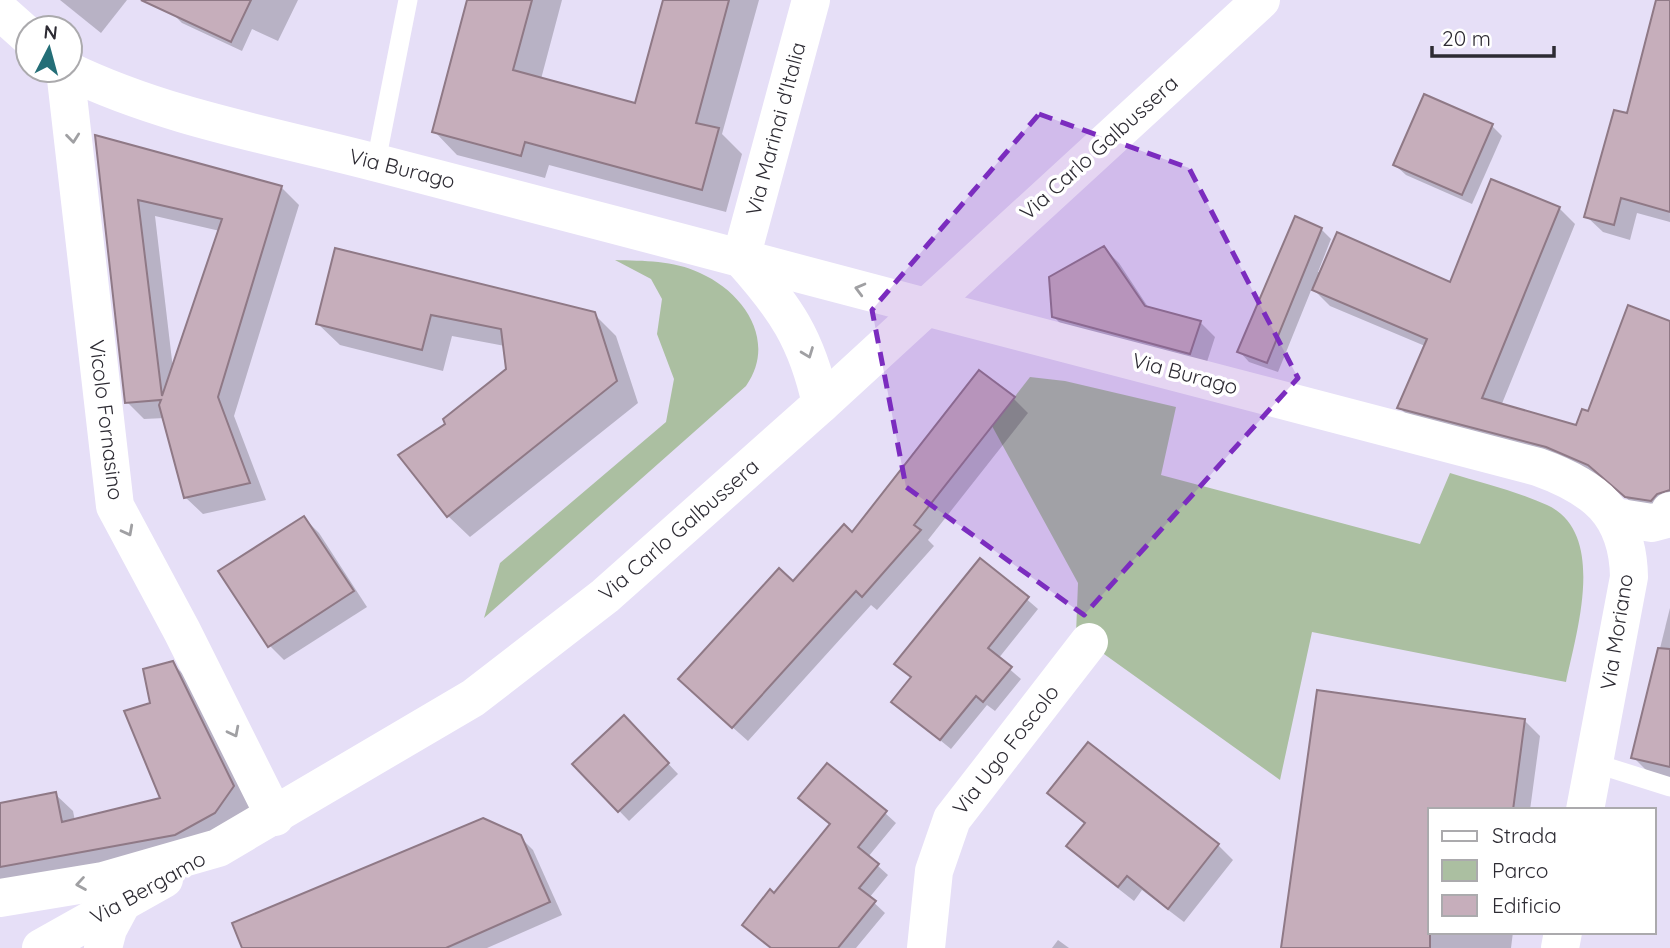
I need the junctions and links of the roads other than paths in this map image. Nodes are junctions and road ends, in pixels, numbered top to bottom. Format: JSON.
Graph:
{"nodes":[{"id":1,"x":408,"y":0,"type":"edge"},
{"id":2,"x":811,"y":0,"type":"edge"},
{"id":3,"x":1261,"y":0,"type":"edge"},
{"id":4,"x":0,"y":11,"type":"edge"},
{"id":5,"x":14,"y":24,"type":"edge"},
{"id":6,"x":84,"y":78,"type":"edge"},
{"id":7,"x":68,"y":84,"type":"edge"},
{"id":8,"x":376,"y":162,"type":"junction"},
{"id":9,"x":741,"y":258,"type":"junction"},
{"id":10,"x":926,"y":307,"type":"junction"},
{"id":11,"x":821,"y":404,"type":"junction"},
{"id":12,"x":1670,"y":511,"type":"edge"},
{"id":13,"x":1614,"y":517,"type":"junction"},
{"id":14,"x":1089,"y":642,"type":"dead end"},
{"id":15,"x":1594,"y":763,"type":"junction"},
{"id":16,"x":1670,"y":788,"type":"edge"},
{"id":17,"x":1586,"y":808,"type":"edge"},
{"id":18,"x":275,"y":817,"type":"junction"},
{"id":19,"x":218,"y":849,"type":"junction"},
{"id":20,"x":0,"y":898,"type":"edge"},
{"id":21,"x":122,"y":903,"type":"junction"},
{"id":22,"x":41,"y":948,"type":"edge"},
{"id":23,"x":103,"y":948,"type":"edge"},
{"id":24,"x":926,"y":948,"type":"edge"}],
"edges":[{"from":1,"to":8,"type":"lane"},
{"from":2,"to":9,"type":"street","name":"Via Marinai d'Italia"},
{"from":3,"to":10,"type":"street","name":"Via Carlo Galbussera"},
{"from":4,"to":5,"type":"street"},
{"from":6,"to":8,"type":"street","name":"Via Burago"},
{"from":7,"to":18,"type":"street","name":"Vicolo Fornasino","one_way":true},
{"from":8,"to":9,"type":"street","name":"Via Burago"},
{"from":10,"to":9,"type":"street","name":"Via Burago","one_way":true},
{"from":9,"to":11,"type":"street","one_way":true},
{"from":10,"to":11,"type":"street","name":"Via Carlo Galbussera"},
{"from":10,"to":13,"type":"street","name":"Via Burago"},
{"from":11,"to":18,"type":"street","name":"Via Carlo Galbussera"},
{"from":12,"to":13,"type":"street"},
{"from":13,"to":15,"type":"street","name":"Via Moriano"},
{"from":14,"to":24,"type":"street","name":"Via Ugo Foscolo"},
{"from":15,"to":16,"type":"lane"},
{"from":15,"to":17,"type":"street","name":"Via Moriano"},
{"from":18,"to":19,"type":"street","name":"Via Carlo Galbussera"},
{"from":19,"to":20,"type":"street","name":"Via Carlo Galbussera","one_way":true},
{"from":19,"to":21,"type":"street","name":"Via Bergamo"},
{"from":21,"to":22,"type":"street","name":"Via Bergamo"},
{"from":21,"to":23,"type":"street"}]}
